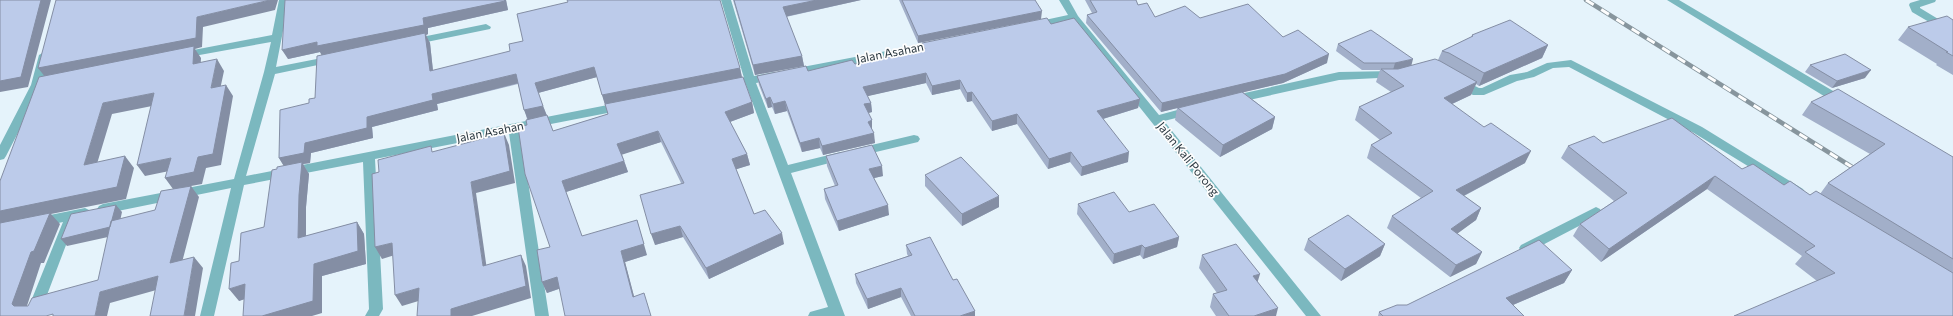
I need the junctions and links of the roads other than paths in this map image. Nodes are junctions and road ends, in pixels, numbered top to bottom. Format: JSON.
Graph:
{"nodes":[{"id":1,"x":284,"y":0,"type":"edge"},
{"id":2,"x":726,"y":0,"type":"edge"},
{"id":3,"x":1064,"y":0,"type":"edge"},
{"id":4,"x":1672,"y":0,"type":"edge"},
{"id":5,"x":1931,"y":0,"type":"edge"},
{"id":6,"x":1074,"y":17,"type":"junction"},
{"id":7,"x":486,"y":27,"type":"dead end"},
{"id":8,"x":1020,"y":28,"type":"edge"},
{"id":9,"x":1953,"y":33,"type":"edge"},
{"id":10,"x":278,"y":37,"type":"junction"},
{"id":11,"x":48,"y":41,"type":"edge"},
{"id":12,"x":951,"y":41,"type":"edge"},
{"id":13,"x":398,"y":45,"type":"edge"},
{"id":14,"x":345,"y":56,"type":"edge"},
{"id":15,"x":172,"y":57,"type":"edge"},
{"id":16,"x":270,"y":72,"type":"junction"},
{"id":17,"x":1406,"y":72,"type":"edge"},
{"id":18,"x":1452,"y":77,"type":"edge"},
{"id":19,"x":59,"y":80,"type":"edge"},
{"id":20,"x":750,"y":81,"type":"junction"},
{"id":21,"x":37,"y":85,"type":"junction"},
{"id":22,"x":718,"y":87,"type":"edge"},
{"id":23,"x":1221,"y":102,"type":"edge"},
{"id":24,"x":632,"y":104,"type":"edge"},
{"id":25,"x":1852,"y":107,"type":"edge"},
{"id":26,"x":1200,"y":108,"type":"edge"},
{"id":27,"x":1156,"y":119,"type":"junction"},
{"id":28,"x":514,"y":127,"type":"junction"},
{"id":29,"x":914,"y":139,"type":"dead end"},
{"id":30,"x":0,"y":156,"type":"edge"},
{"id":31,"x":369,"y":156,"type":"junction"},
{"id":32,"x":784,"y":170,"type":"junction"},
{"id":33,"x":239,"y":181,"type":"junction"},
{"id":34,"x":1810,"y":199,"type":"edge"},
{"id":35,"x":1596,"y":212,"type":"edge"},
{"id":36,"x":71,"y":216,"type":"junction"},
{"id":37,"x":28,"y":224,"type":"edge"},
{"id":38,"x":1513,"y":254,"type":"edge"},
{"id":39,"x":837,"y":314,"type":"edge"},
{"id":40,"x":32,"y":316,"type":"edge"},
{"id":41,"x":207,"y":316,"type":"edge"},
{"id":42,"x":372,"y":316,"type":"edge"},
{"id":43,"x":542,"y":316,"type":"edge"},
{"id":44,"x":816,"y":316,"type":"edge"},
{"id":45,"x":1314,"y":316,"type":"edge"}],
"edges":[{"from":1,"to":10,"type":"street"},
{"from":2,"to":20,"type":"street"},
{"from":3,"to":6,"type":"street","name":"Jalan Kali Porong"},
{"from":4,"to":25,"type":"street"},
{"from":5,"to":9,"type":"street"},
{"from":6,"to":8,"type":"street"},
{"from":6,"to":27,"type":"street","name":"Jalan Kali Porong"},
{"from":7,"to":13,"type":"street"},
{"from":10,"to":15,"type":"street"},
{"from":10,"to":16,"type":"street"},
{"from":11,"to":21,"type":"street"},
{"from":12,"to":20,"type":"street","name":"Jalan Asahan"},
{"from":14,"to":16,"type":"street"},
{"from":16,"to":33,"type":"street"},
{"from":17,"to":23,"type":"street"},
{"from":18,"to":34,"type":"street"},
{"from":19,"to":21,"type":"street"},
{"from":20,"to":22,"type":"street","name":"Jalan Asahan"},
{"from":20,"to":32,"type":"street"},
{"from":21,"to":30,"type":"street"},
{"from":24,"to":28,"type":"street","name":"Jalan Asahan"},
{"from":26,"to":27,"type":"street"},
{"from":27,"to":45,"type":"street","name":"Jalan Kali Porong"},
{"from":28,"to":31,"type":"street","name":"Jalan Asahan"},
{"from":28,"to":43,"type":"street"},
{"from":29,"to":32,"type":"street"},
{"from":31,"to":33,"type":"street","name":"Jalan Asahan"},
{"from":31,"to":42,"type":"street"},
{"from":32,"to":39,"type":"street"},
{"from":33,"to":36,"type":"street","name":"Jalan Asahan"},
{"from":33,"to":41,"type":"street"},
{"from":35,"to":38,"type":"street"},
{"from":36,"to":37,"type":"street","name":"Jalan Asahan"},
{"from":36,"to":40,"type":"street"},
{"from":39,"to":44,"type":"street"}]}
